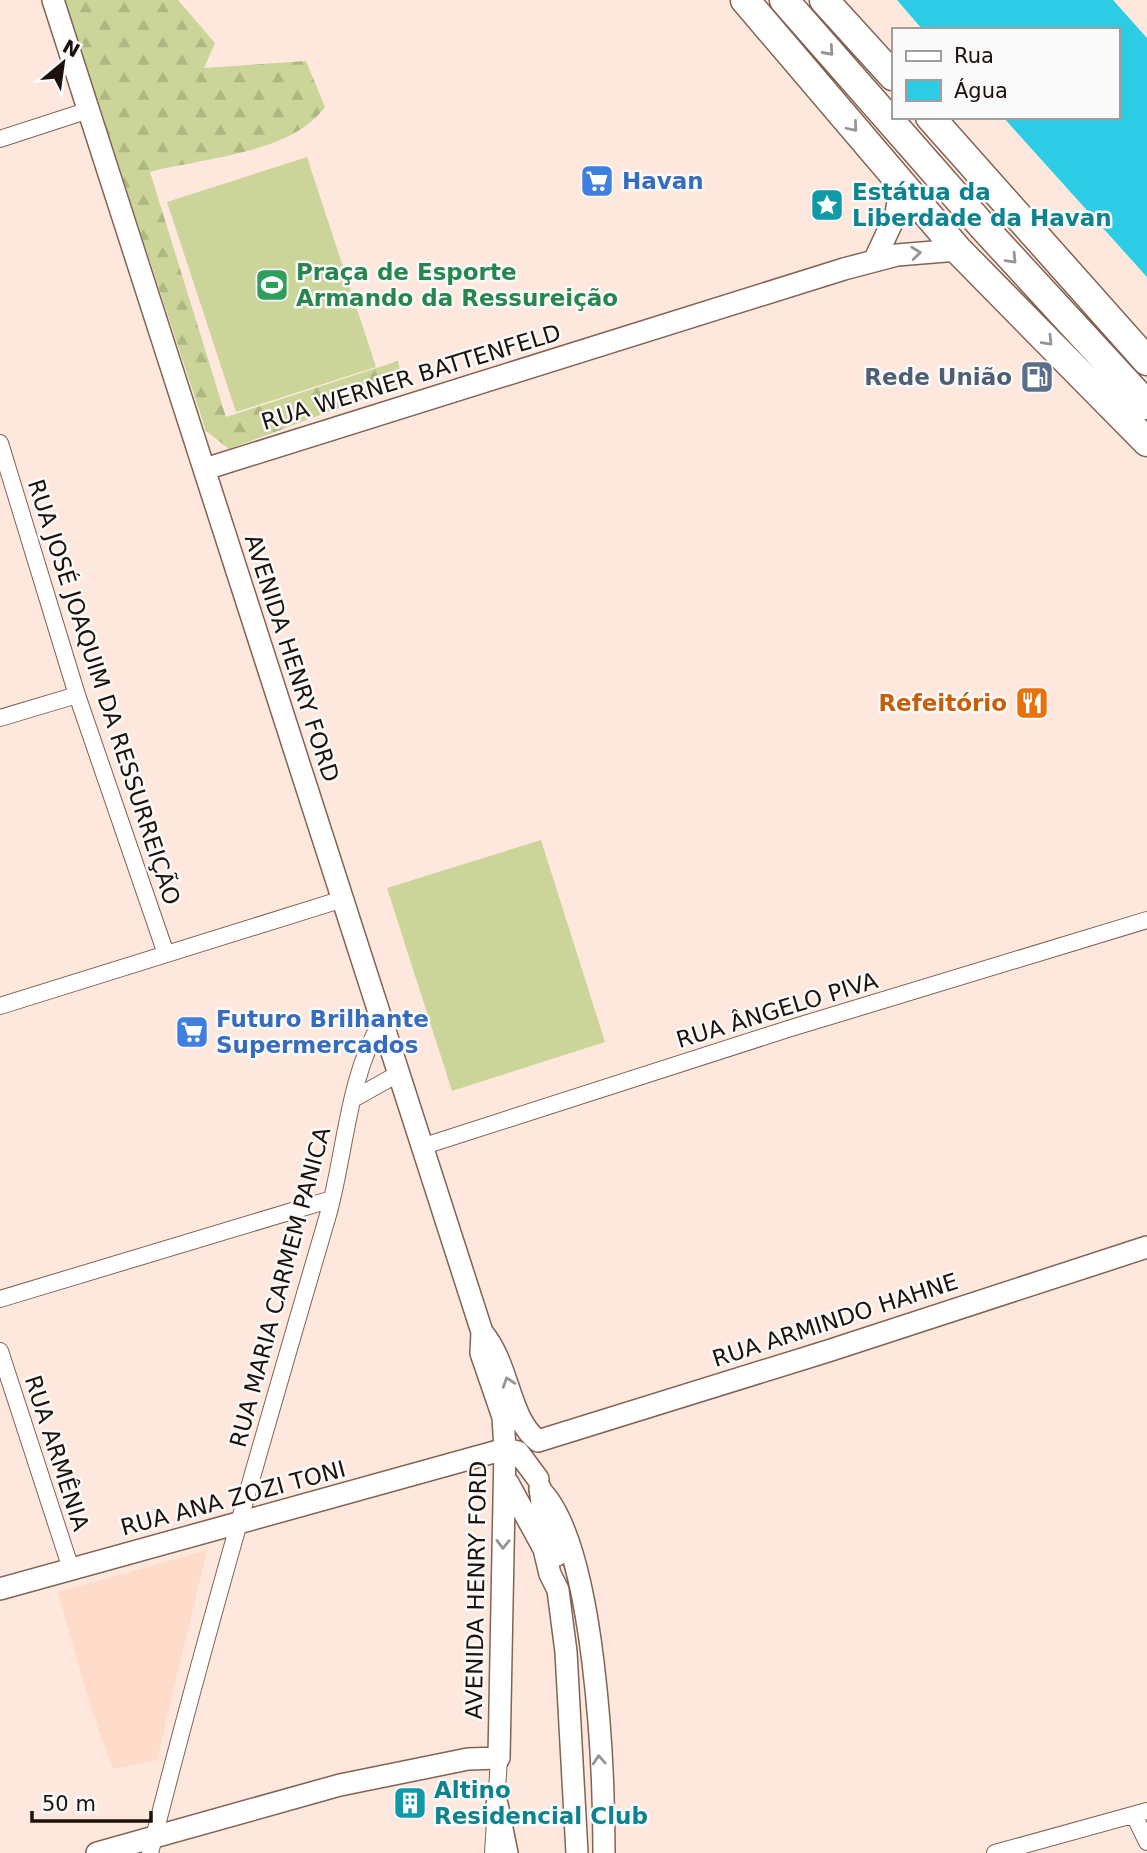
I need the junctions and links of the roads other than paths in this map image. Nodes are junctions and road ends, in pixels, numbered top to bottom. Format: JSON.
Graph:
{"nodes":[{"id":1,"x":53,"y":0,"type":"edge"},
{"id":2,"x":745,"y":0,"type":"edge"},
{"id":3,"x":784,"y":0,"type":"edge"},
{"id":4,"x":824,"y":0,"type":"edge"},
{"id":5,"x":892,"y":75,"type":"edge"},
{"id":6,"x":89,"y":110,"type":"junction"},
{"id":7,"x":932,"y":119,"type":"edge"},
{"id":8,"x":0,"y":139,"type":"edge"},
{"id":9,"x":901,"y":183,"type":"junction"},
{"id":10,"x":958,"y":250,"type":"junction"},
{"id":11,"x":874,"y":261,"type":"junction"},
{"id":12,"x":1147,"y":361,"type":"edge"},
{"id":13,"x":1147,"y":405,"type":"edge"},
{"id":14,"x":1147,"y":442,"type":"edge"},
{"id":15,"x":0,"y":443,"type":"edge"},
{"id":16,"x":205,"y":469,"type":"junction"},
{"id":17,"x":77,"y":695,"type":"junction"},
{"id":18,"x":0,"y":718,"type":"edge"},
{"id":19,"x":343,"y":899,"type":"junction"},
{"id":20,"x":1147,"y":920,"type":"edge"},
{"id":21,"x":166,"y":954,"type":"junction"},
{"id":22,"x":0,"y":1006,"type":"edge"},
{"id":23,"x":381,"y":1023,"type":"junction"},
{"id":24,"x":396,"y":1075,"type":"junction"},
{"id":25,"x":355,"y":1098,"type":"junction"},
{"id":26,"x":421,"y":1147,"type":"junction"},
{"id":27,"x":332,"y":1199,"type":"junction"},
{"id":28,"x":1147,"y":1247,"type":"edge"},
{"id":29,"x":0,"y":1299,"type":"edge"},
{"id":30,"x":482,"y":1332,"type":"junction"},
{"id":31,"x":0,"y":1351,"type":"edge"},
{"id":32,"x":538,"y":1441,"type":"junction"},
{"id":33,"x":504,"y":1465,"type":"junction"},
{"id":34,"x":539,"y":1484,"type":"junction"},
{"id":35,"x":238,"y":1522,"type":"junction"},
{"id":36,"x":71,"y":1569,"type":"junction"},
{"id":37,"x":0,"y":1589,"type":"edge"},
{"id":38,"x":558,"y":1590,"type":"junction"},
{"id":39,"x":499,"y":1758,"type":"junction"},
{"id":40,"x":497,"y":1804,"type":"junction"},
{"id":41,"x":1140,"y":1813,"type":"edge"},
{"id":42,"x":1147,"y":1842,"type":"edge"},
{"id":43,"x":153,"y":1844,"type":"edge"},
{"id":44,"x":97,"y":1853,"type":"edge"},
{"id":45,"x":493,"y":1853,"type":"edge"},
{"id":46,"x":507,"y":1853,"type":"edge"},
{"id":47,"x":577,"y":1853,"type":"edge"},
{"id":48,"x":604,"y":1853,"type":"edge"},
{"id":49,"x":995,"y":1853,"type":"edge"}],
"edges":[{"from":1,"to":6,"type":"street","name":"AVENIDA HENRY FORD"},
{"from":2,"to":9,"type":"highway","one_way":true},
{"from":3,"to":13,"type":"highway","one_way":true},
{"from":4,"to":5,"type":"highway"},
{"from":6,"to":8,"type":"street"},
{"from":6,"to":16,"type":"street","name":"AVENIDA HENRY FORD"},
{"from":7,"to":12,"type":"highway"},
{"from":9,"to":10,"type":"highway"},
{"from":9,"to":11,"type":"street"},
{"from":11,"to":10,"type":"street","name":"RUA WERNER BATTENFELD","one_way":true},
{"from":10,"to":14,"type":"highway","one_way":true},
{"from":11,"to":16,"type":"street","name":"RUA WERNER BATTENFELD"},
{"from":15,"to":17,"type":"street","name":"RUA JOSÉ JOAQUIM DA RESSURREIÇÃO"},
{"from":16,"to":19,"type":"street","name":"AVENIDA HENRY FORD"},
{"from":17,"to":18,"type":"street"},
{"from":17,"to":21,"type":"street","name":"RUA JOSÉ JOAQUIM DA RESSURREIÇÃO"},
{"from":19,"to":21,"type":"street"},
{"from":19,"to":23,"type":"street","name":"AVENIDA HENRY FORD"},
{"from":20,"to":26,"type":"street","name":"RUA ÂNGELO PIVA"},
{"from":21,"to":22,"type":"street"},
{"from":23,"to":24,"type":"street","name":"AVENIDA HENRY FORD"},
{"from":23,"to":25,"type":"street","name":"RUA MARIA CARMEM PANICA"},
{"from":24,"to":25,"type":"street"},
{"from":24,"to":26,"type":"street","name":"AVENIDA HENRY FORD"},
{"from":25,"to":27,"type":"street","name":"RUA MARIA CARMEM PANICA"},
{"from":26,"to":30,"type":"street","name":"AVENIDA HENRY FORD"},
{"from":27,"to":29,"type":"street"},
{"from":27,"to":35,"type":"street","name":"RUA MARIA CARMEM PANICA"},
{"from":28,"to":32,"type":"street","name":"RUA ARMINDO HAHNE"},
{"from":32,"to":30,"type":"street","name":"AVENIDA HENRY FORD","one_way":true},
{"from":30,"to":33,"type":"street","name":"AVENIDA HENRY FORD"},
{"from":31,"to":36,"type":"street","name":"RUA ARMÊNIA"},
{"from":32,"to":34,"type":"street"},
{"from":33,"to":34,"type":"street"},
{"from":33,"to":35,"type":"street","name":"RUA ANA ZOZI TONI"},
{"from":33,"to":38,"type":"street"},
{"from":33,"to":39,"type":"street","name":"AVENIDA HENRY FORD","one_way":true},
{"from":34,"to":38,"type":"street"},
{"from":48,"to":34,"type":"street","one_way":true},
{"from":35,"to":36,"type":"street","name":"RUA ANA ZOZI TONI"},
{"from":35,"to":43,"type":"street","name":"RUA MARIA CARMEM PANICA"},
{"from":36,"to":37,"type":"street","name":"RUA ANA ZOZI TONI"},
{"from":38,"to":47,"type":"street"},
{"from":39,"to":40,"type":"street","name":"AVENIDA HENRY FORD"},
{"from":39,"to":43,"type":"street"},
{"from":40,"to":45,"type":"street","name":"AVENIDA HENRY FORD"},
{"from":40,"to":46,"type":"street"},
{"from":41,"to":42,"type":"street"},
{"from":41,"to":49,"type":"street"},
{"from":43,"to":44,"type":"street"}]}
